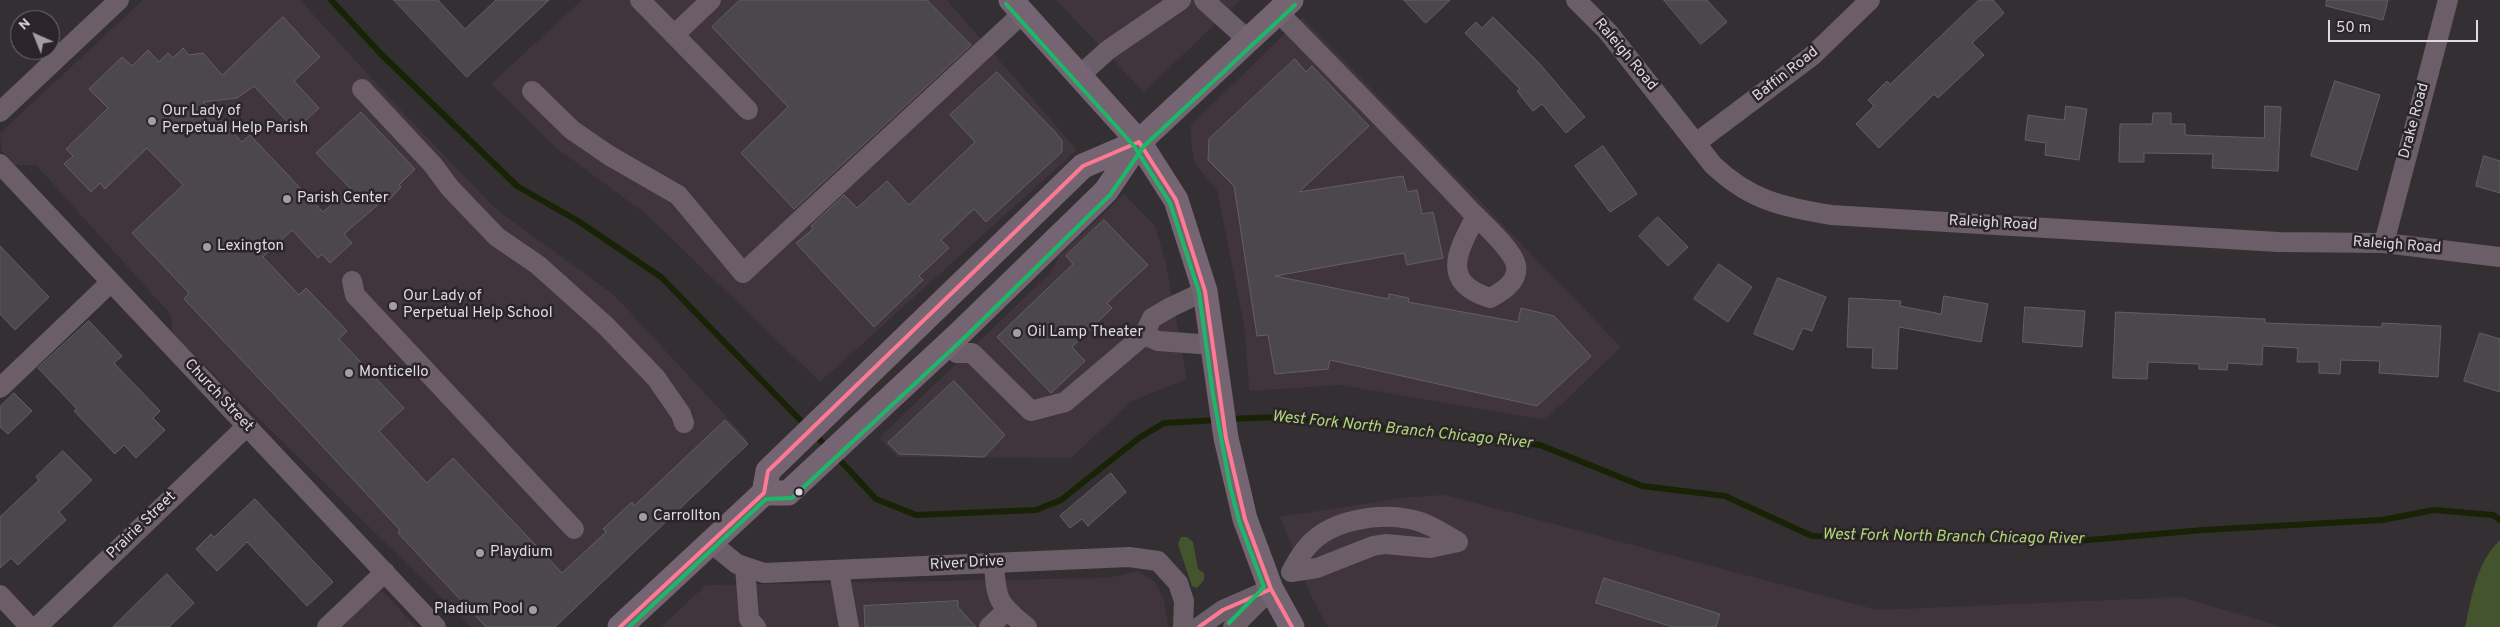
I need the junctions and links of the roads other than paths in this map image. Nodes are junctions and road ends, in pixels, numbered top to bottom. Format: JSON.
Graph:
{"nodes":[{"id":1,"x":119,"y":0,"type":"edge"},
{"id":2,"x":640,"y":0,"type":"edge"},
{"id":3,"x":710,"y":0,"type":"edge"},
{"id":4,"x":1181,"y":0,"type":"edge"},
{"id":5,"x":1204,"y":0,"type":"edge"},
{"id":6,"x":1576,"y":0,"type":"edge"},
{"id":7,"x":1870,"y":0,"type":"edge"},
{"id":8,"x":2448,"y":0,"type":"edge"},
{"id":9,"x":1284,"y":6,"type":"edge"},
{"id":10,"x":1017,"y":7,"type":"edge"},
{"id":11,"x":674,"y":34,"type":"junction"},
{"id":12,"x":1248,"y":40,"type":"junction"},
{"id":13,"x":1079,"y":76,"type":"junction"},
{"id":14,"x":362,"y":89,"type":"dead end"},
{"id":15,"x":532,"y":91,"type":"dead end"},
{"id":16,"x":748,"y":110,"type":"dead end"},
{"id":17,"x":0,"y":112,"type":"edge"},
{"id":18,"x":1140,"y":142,"type":"junction"},
{"id":19,"x":1696,"y":143,"type":"junction"},
{"id":20,"x":0,"y":164,"type":"edge"},
{"id":21,"x":1476,"y":216,"type":"dead end"},
{"id":22,"x":2384,"y":242,"type":"junction"},
{"id":23,"x":2500,"y":257,"type":"edge"},
{"id":24,"x":352,"y":281,"type":"dead end"},
{"id":25,"x":111,"y":282,"type":"junction"},
{"id":26,"x":1205,"y":291,"type":"junction"},
{"id":27,"x":1144,"y":335,"type":"junction"},
{"id":28,"x":956,"y":337,"type":"junction"},
{"id":29,"x":1214,"y":345,"type":"junction"},
{"id":30,"x":0,"y":388,"type":"edge"},
{"id":31,"x":684,"y":423,"type":"dead end"},
{"id":32,"x":246,"y":426,"type":"junction"},
{"id":33,"x":764,"y":493,"type":"junction"},
{"id":34,"x":1384,"y":517,"type":"junction"},
{"id":35,"x":574,"y":529,"type":"dead end"},
{"id":36,"x":711,"y":543,"type":"junction"},
{"id":37,"x":1385,"y":544,"type":"junction"},
{"id":38,"x":994,"y":563,"type":"junction"},
{"id":39,"x":745,"y":567,"type":"junction"},
{"id":40,"x":839,"y":571,"type":"junction"},
{"id":41,"x":385,"y":572,"type":"junction"},
{"id":42,"x":1271,"y":589,"type":"junction"},
{"id":43,"x":0,"y":595,"type":"edge"},
{"id":44,"x":1006,"y":611,"type":"junction"},
{"id":45,"x":30,"y":627,"type":"edge"},
{"id":46,"x":37,"y":627,"type":"edge"},
{"id":47,"x":327,"y":627,"type":"edge"},
{"id":48,"x":436,"y":627,"type":"edge"},
{"id":49,"x":620,"y":627,"type":"edge"},
{"id":50,"x":756,"y":627,"type":"edge"},
{"id":51,"x":849,"y":627,"type":"edge"},
{"id":52,"x":989,"y":627,"type":"edge"},
{"id":53,"x":1027,"y":627,"type":"edge"},
{"id":54,"x":1183,"y":627,"type":"edge"},
{"id":55,"x":1200,"y":627,"type":"edge"},
{"id":56,"x":1233,"y":627,"type":"edge"},
{"id":57,"x":1292,"y":627,"type":"edge"}],
"edges":[{"from":1,"to":17,"type":"street"},
{"from":2,"to":11,"type":"street"},
{"from":3,"to":11,"type":"street"},
{"from":4,"to":13,"type":"street"},
{"from":5,"to":12,"type":"street"},
{"from":6,"to":19,"type":"street","name":"Raleigh Road"},
{"from":7,"to":19,"type":"street","name":"Baffin Road"},
{"from":8,"to":22,"type":"street","name":"Drake Road"},
{"from":9,"to":12,"type":"main road"},
{"from":9,"to":21,"type":"street"},
{"from":10,"to":13,"type":"main road"},
{"from":10,"to":15,"type":"street"},
{"from":11,"to":16,"type":"street"},
{"from":12,"to":18,"type":"main road"},
{"from":13,"to":18,"type":"main road"},
{"from":14,"to":31,"type":"street"},
{"from":18,"to":26,"type":"main road"},
{"from":18,"to":28,"type":"main road"},
{"from":18,"to":33,"type":"main road"},
{"from":19,"to":22,"type":"street","name":"Raleigh Road"},
{"from":20,"to":25,"type":"street","name":"Church Street"},
{"from":22,"to":23,"type":"street","name":"Raleigh Road"},
{"from":24,"to":35,"type":"street"},
{"from":25,"to":30,"type":"street"},
{"from":25,"to":32,"type":"street","name":"Church Street"},
{"from":26,"to":27,"type":"street"},
{"from":26,"to":29,"type":"main road"},
{"from":27,"to":28,"type":"street"},
{"from":27,"to":29,"type":"street"},
{"from":28,"to":33,"type":"main road"},
{"from":29,"to":42,"type":"main road"},
{"from":32,"to":41,"type":"street","name":"Church Street"},
{"from":32,"to":46,"type":"street","name":"Prairie Street"},
{"from":33,"to":36,"type":"main road"},
{"from":34,"to":37,"type":"street"},
{"from":34,"to":37,"type":"street"},
{"from":34,"to":37,"type":"street"},
{"from":36,"to":39,"type":"street","name":"River Drive"},
{"from":36,"to":49,"type":"main road"},
{"from":38,"to":40,"type":"street","name":"River Drive"},
{"from":38,"to":44,"type":"street"},
{"from":38,"to":54,"type":"street","name":"River Drive"},
{"from":39,"to":40,"type":"street","name":"River Drive"},
{"from":39,"to":50,"type":"street"},
{"from":40,"to":51,"type":"street"},
{"from":41,"to":47,"type":"street"},
{"from":41,"to":48,"type":"street","name":"Church Street"},
{"from":42,"to":55,"type":"street"},
{"from":42,"to":56,"type":"street"},
{"from":42,"to":57,"type":"main road"},
{"from":43,"to":45,"type":"street"},
{"from":44,"to":52,"type":"street"},
{"from":44,"to":53,"type":"street"}]}
